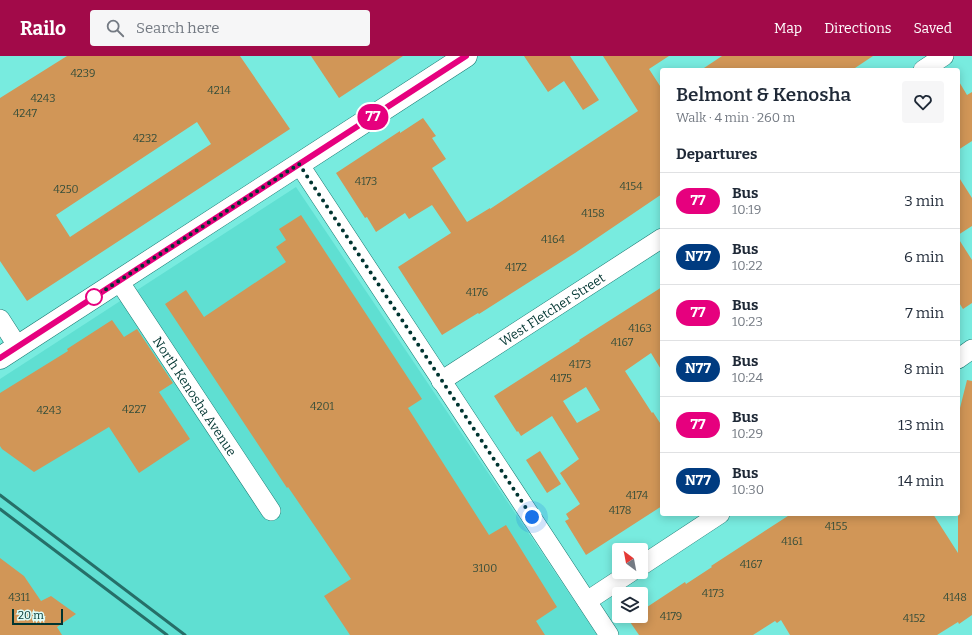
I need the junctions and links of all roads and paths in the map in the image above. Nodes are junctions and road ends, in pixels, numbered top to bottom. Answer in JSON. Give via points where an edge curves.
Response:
{"nodes":[{"id":1,"x":466,"y":56,"type":"edge"},
{"id":2,"x":944,"y":56,"type":"edge"},
{"id":3,"x":926,"y":68,"type":"edge"},
{"id":4,"x":299,"y":164,"type":"junction"},
{"id":5,"x":660,"y":239,"type":"edge"},
{"id":6,"x":119,"y":281,"type":"junction"},
{"id":7,"x":0,"y":319,"type":"edge"},
{"id":8,"x":972,"y":349,"type":"edge"},
{"id":9,"x":9,"y":352,"type":"edge"},
{"id":10,"x":960,"y":358,"type":"edge"},
{"id":11,"x":442,"y":381,"type":"junction"},
{"id":12,"x":271,"y":511,"type":"dead end"},
{"id":13,"x":717,"y":516,"type":"edge"},
{"id":14,"x":648,"y":561,"type":"edge"},
{"id":15,"x":620,"y":579,"type":"edge"},
{"id":16,"x":587,"y":601,"type":"junction"},
{"id":17,"x":609,"y":635,"type":"edge"}],
"edges":[{"from":1,"to":4,"type":"main road"},
{"from":2,"to":3,"type":"street"},
{"from":4,"to":6,"type":"main road"},
{"from":4,"to":11,"type":"street"},
{"from":5,"to":11,"type":"street","name":"West Fletcher Street"},
{"from":6,"to":9,"type":"main road"},
{"from":6,"to":12,"type":"street","name":"North Kenosha Avenue"},
{"from":7,"to":9,"type":"street"},
{"from":8,"to":10,"type":"street"},
{"from":11,"to":16,"type":"street"},
{"from":13,"to":14,"type":"street"},
{"from":15,"to":16,"type":"street"},
{"from":16,"to":17,"type":"street"}]}
